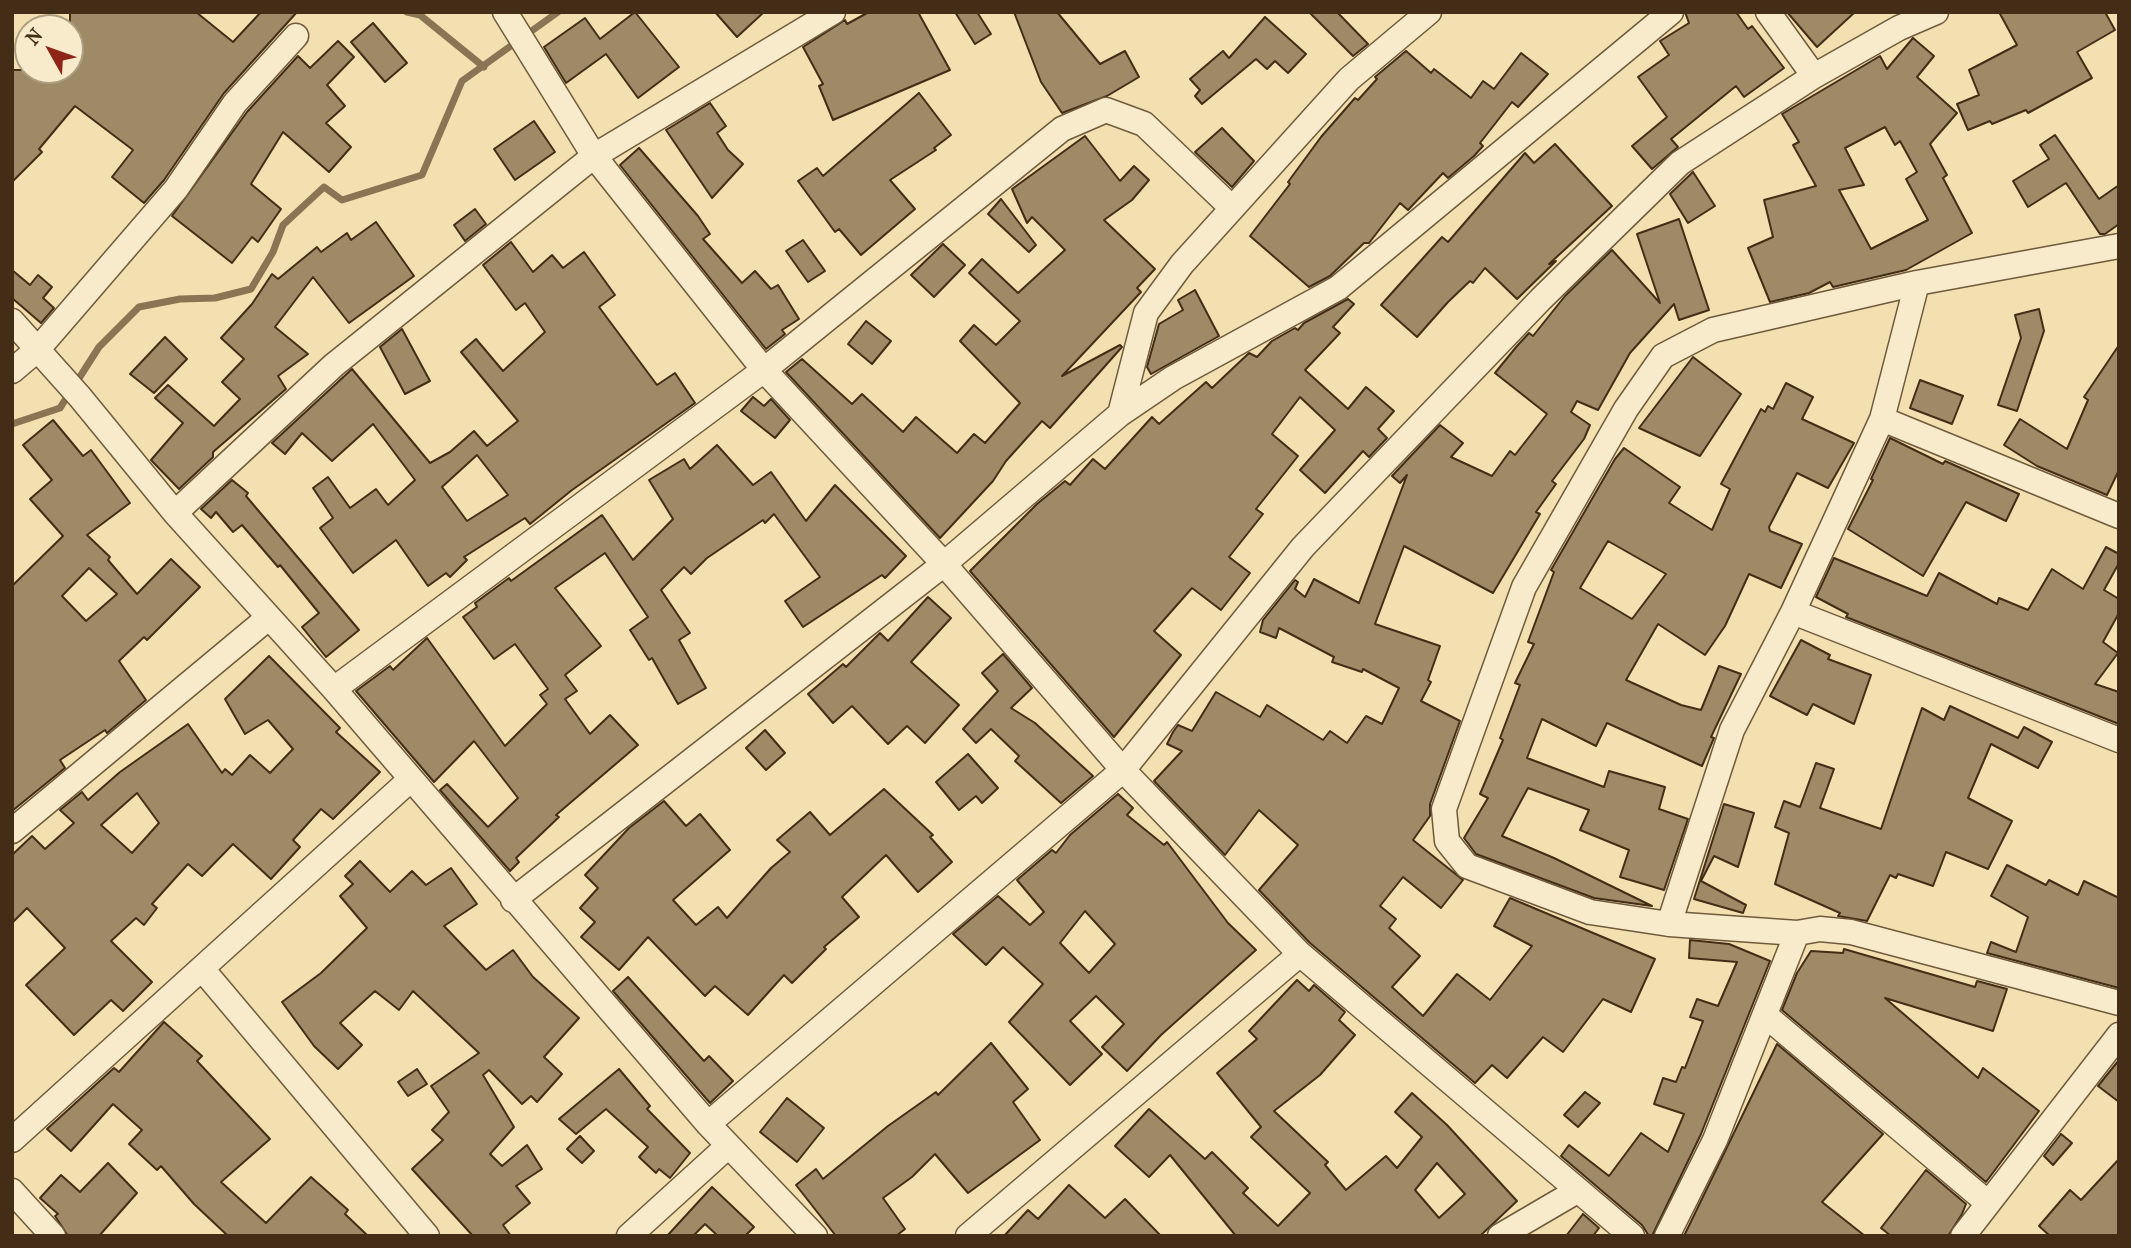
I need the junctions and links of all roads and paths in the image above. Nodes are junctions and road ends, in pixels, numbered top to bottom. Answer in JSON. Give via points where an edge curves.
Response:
{"nodes":[{"id":1,"x":833,"y":12,"type":"edge"},
{"id":2,"x":1429,"y":12,"type":"edge"},
{"id":3,"x":1671,"y":12,"type":"edge"},
{"id":4,"x":1768,"y":12,"type":"edge"},
{"id":5,"x":1937,"y":12,"type":"edge"},
{"id":6,"x":507,"y":16,"type":"edge"},
{"id":7,"x":296,"y":36,"type":"dead end"},
{"id":8,"x":1814,"y":76,"type":"junction"},
{"id":9,"x":594,"y":156,"type":"junction"},
{"id":10,"x":1232,"y":208,"type":"junction"},
{"id":11,"x":2119,"y":246,"type":"edge"},
{"id":12,"x":1917,"y":283,"type":"junction"},
{"id":13,"x":12,"y":321,"type":"edge"},
{"id":14,"x":38,"y":349,"type":"junction"},
{"id":15,"x":764,"y":370,"type":"junction"},
{"id":16,"x":12,"y":371,"type":"edge"},
{"id":17,"x":1119,"y":414,"type":"junction"},
{"id":18,"x":1882,"y":419,"type":"junction"},
{"id":19,"x":175,"y":513,"type":"junction"},
{"id":20,"x":2119,"y":516,"type":"edge"},
{"id":21,"x":944,"y":564,"type":"junction"},
{"id":22,"x":1793,"y":612,"type":"junction"},
{"id":23,"x":268,"y":618,"type":"junction"},
{"id":24,"x":334,"y":689,"type":"junction"},
{"id":25,"x":2119,"y":740,"type":"edge"},
{"id":26,"x":1123,"y":770,"type":"junction"},
{"id":27,"x":411,"y":779,"type":"junction"},
{"id":28,"x":12,"y":831,"type":"edge"},
{"id":29,"x":513,"y":900,"type":"junction"},
{"id":30,"x":1668,"y":924,"type":"junction"},
{"id":31,"x":1797,"y":933,"type":"junction"},
{"id":32,"x":1300,"y":954,"type":"junction"},
{"id":33,"x":203,"y":970,"type":"junction"},
{"id":34,"x":2119,"y":1003,"type":"edge"},
{"id":35,"x":1765,"y":1015,"type":"junction"},
{"id":36,"x":2119,"y":1035,"type":"edge"},
{"id":37,"x":708,"y":1124,"type":"junction"},
{"id":38,"x":12,"y":1140,"type":"edge"},
{"id":39,"x":728,"y":1146,"type":"junction"},
{"id":40,"x":12,"y":1191,"type":"edge"},
{"id":41,"x":1577,"y":1191,"type":"junction"},
{"id":42,"x":1988,"y":1203,"type":"junction"},
{"id":43,"x":53,"y":1236,"type":"edge"},
{"id":44,"x":428,"y":1236,"type":"edge"},
{"id":45,"x":629,"y":1236,"type":"edge"},
{"id":46,"x":815,"y":1236,"type":"edge"},
{"id":47,"x":968,"y":1236,"type":"edge"},
{"id":48,"x":1500,"y":1236,"type":"edge"},
{"id":49,"x":1632,"y":1236,"type":"edge"},
{"id":50,"x":1667,"y":1236,"type":"edge"},
{"id":51,"x":1963,"y":1236,"type":"edge"}],
"edges":[{"from":1,"to":9,"type":"street"},
{"from":2,"to":10,"type":"street","via":[[1349,79]]},
{"from":3,"to":17,"type":"street","via":[[1338,288],[1173,378]]},
{"from":4,"to":8,"type":"street"},
{"from":5,"to":8,"type":"street"},
{"from":6,"to":9,"type":"street"},
{"from":7,"to":14,"type":"street","via":[[235,103],[176,190]]},
{"from":8,"to":26,"type":"street","via":[[1680,163],[1541,299],[1303,547]]},
{"from":9,"to":15,"type":"street"},
{"from":9,"to":19,"type":"street","via":[[334,365]]},
{"from":10,"to":15,"type":"street","via":[[1144,124],[1105,110],[1062,129]]},
{"from":10,"to":17,"type":"street","via":[[1146,313]]},
{"from":11,"to":12,"type":"street"},
{"from":12,"to":18,"type":"street"},
{"from":12,"to":30,"type":"street","via":[[1713,330],[1664,356],[1626,409],[1524,587],[1444,809],[1447,841],[1467,866],[1578,908]]},
{"from":13,"to":14,"type":"street"},
{"from":14,"to":16,"type":"street"},
{"from":14,"to":19,"type":"street"},
{"from":15,"to":21,"type":"street"},
{"from":15,"to":24,"type":"street"},
{"from":17,"to":21,"type":"street"},
{"from":18,"to":20,"type":"street"},
{"from":18,"to":22,"type":"street"},
{"from":19,"to":23,"type":"street"},
{"from":21,"to":26,"type":"street"},
{"from":21,"to":29,"type":"street"},
{"from":22,"to":25,"type":"street"},
{"from":22,"to":30,"type":"street","via":[[1732,730]]},
{"from":23,"to":24,"type":"street"},
{"from":23,"to":28,"type":"street"},
{"from":24,"to":27,"type":"street"},
{"from":26,"to":32,"type":"street"},
{"from":26,"to":37,"type":"street"},
{"from":27,"to":29,"type":"street"},
{"from":27,"to":33,"type":"street"},
{"from":29,"to":37,"type":"street"},
{"from":30,"to":31,"type":"street"},
{"from":31,"to":34,"type":"street","via":[[1819,929],[1851,932]]},
{"from":31,"to":35,"type":"street"},
{"from":32,"to":41,"type":"street"},
{"from":32,"to":47,"type":"street"},
{"from":33,"to":38,"type":"street"},
{"from":33,"to":44,"type":"street"},
{"from":35,"to":42,"type":"street"},
{"from":35,"to":50,"type":"street","via":[[1716,1140]]},
{"from":36,"to":42,"type":"street"},
{"from":37,"to":39,"type":"street"},
{"from":39,"to":45,"type":"street"},
{"from":39,"to":46,"type":"street"},
{"from":40,"to":43,"type":"street"},
{"from":41,"to":48,"type":"street"},
{"from":41,"to":49,"type":"street"},
{"from":42,"to":51,"type":"street"}]}
